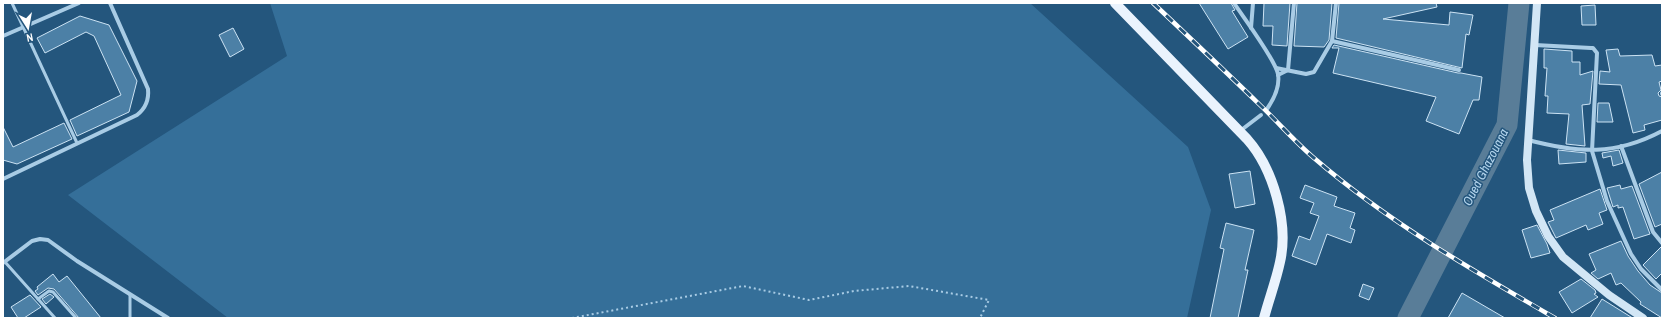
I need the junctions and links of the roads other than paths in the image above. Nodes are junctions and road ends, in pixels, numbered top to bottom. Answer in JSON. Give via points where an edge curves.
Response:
{"nodes":[{"id":1,"x":12,"y":3,"type":"edge"},
{"id":2,"x":79,"y":3,"type":"edge"},
{"id":3,"x":110,"y":3,"type":"edge"},
{"id":4,"x":1115,"y":3,"type":"edge"},
{"id":5,"x":1234,"y":3,"type":"edge"},
{"id":6,"x":1253,"y":3,"type":"edge"},
{"id":7,"x":1294,"y":3,"type":"edge"},
{"id":8,"x":1336,"y":3,"type":"edge"},
{"id":9,"x":1537,"y":3,"type":"edge"},
{"id":10,"x":23,"y":27,"type":"junction"},
{"id":11,"x":1251,"y":28,"type":"junction"},
{"id":12,"x":3,"y":36,"type":"edge"},
{"id":13,"x":1332,"y":41,"type":"junction"},
{"id":14,"x":1535,"y":45,"type":"junction"},
{"id":15,"x":1276,"y":68,"type":"junction"},
{"id":16,"x":1288,"y":70,"type":"junction"},
{"id":17,"x":1459,"y":70,"type":"dead end"},
{"id":18,"x":1278,"y":75,"type":"junction"},
{"id":19,"x":1267,"y":109,"type":"dead end"},
{"id":20,"x":1261,"y":115,"type":"dead end"},
{"id":21,"x":1240,"y":131,"type":"junction"},
{"id":22,"x":1662,"y":131,"type":"edge"},
{"id":23,"x":1528,"y":140,"type":"junction"},
{"id":24,"x":77,"y":143,"type":"junction"},
{"id":25,"x":1620,"y":146,"type":"junction"},
{"id":26,"x":1592,"y":151,"type":"junction"},
{"id":27,"x":3,"y":179,"type":"edge"},
{"id":28,"x":1662,"y":243,"type":"edge"},
{"id":29,"x":4,"y":263,"type":"edge"},
{"id":30,"x":1662,"y":290,"type":"edge"},
{"id":31,"x":130,"y":294,"type":"junction"},
{"id":32,"x":38,"y":299,"type":"junction"},
{"id":33,"x":55,"y":318,"type":"edge"},
{"id":34,"x":76,"y":318,"type":"edge"},
{"id":35,"x":130,"y":318,"type":"edge"},
{"id":36,"x":168,"y":318,"type":"edge"},
{"id":37,"x":1264,"y":318,"type":"edge"},
{"id":38,"x":1643,"y":318,"type":"edge"}],
"edges":[{"from":1,"to":10,"type":"lane"},
{"from":2,"to":10,"type":"street"},
{"from":3,"to":24,"type":"street","via":[[146,84],[148,98],[144,108],[137,115]]},
{"from":4,"to":21,"type":"main road"},
{"from":5,"to":11,"type":"street"},
{"from":6,"to":11,"type":"street"},
{"from":7,"to":16,"type":"street"},
{"from":8,"to":13,"type":"street"},
{"from":9,"to":14,"type":"main road"},
{"from":10,"to":12,"type":"street"},
{"from":10,"to":24,"type":"lane"},
{"from":11,"to":15,"type":"street"},
{"from":13,"to":16,"type":"street","via":[[1314,72],[1306,74]]},
{"from":13,"to":17,"type":"street"},
{"from":14,"to":23,"type":"main road"},
{"from":14,"to":26,"type":"street","via":[[1591,48],[1597,53]]},
{"from":15,"to":16,"type":"street"},
{"from":15,"to":18,"type":"street"},
{"from":16,"to":18,"type":"street"},
{"from":18,"to":19,"type":"street","via":[[1273,99]]},
{"from":20,"to":21,"type":"street"},
{"from":21,"to":37,"type":"main road","via":[[1255,147],[1268,173],[1282,231],[1280,261]]},
{"from":22,"to":25,"type":"street","via":[[1640,141]]},
{"from":23,"to":26,"type":"street","via":[[1559,148]]},
{"from":23,"to":38,"type":"main road","via":[[1529,188],[1548,236],[1563,257],[1609,295]]},
{"from":24,"to":27,"type":"street"},
{"from":25,"to":26,"type":"street"},
{"from":25,"to":28,"type":"street","via":[[1653,232]]},
{"from":26,"to":30,"type":"street","via":[[1607,201],[1630,254]]},
{"from":29,"to":31,"type":"street","via":[[32,241],[48,240]]},
{"from":29,"to":32,"type":"lane"},
{"from":31,"to":35,"type":"lane"},
{"from":31,"to":36,"type":"street"},
{"from":32,"to":33,"type":"lane"},
{"from":32,"to":34,"type":"lane","via":[[49,291],[53,292]]}]}
